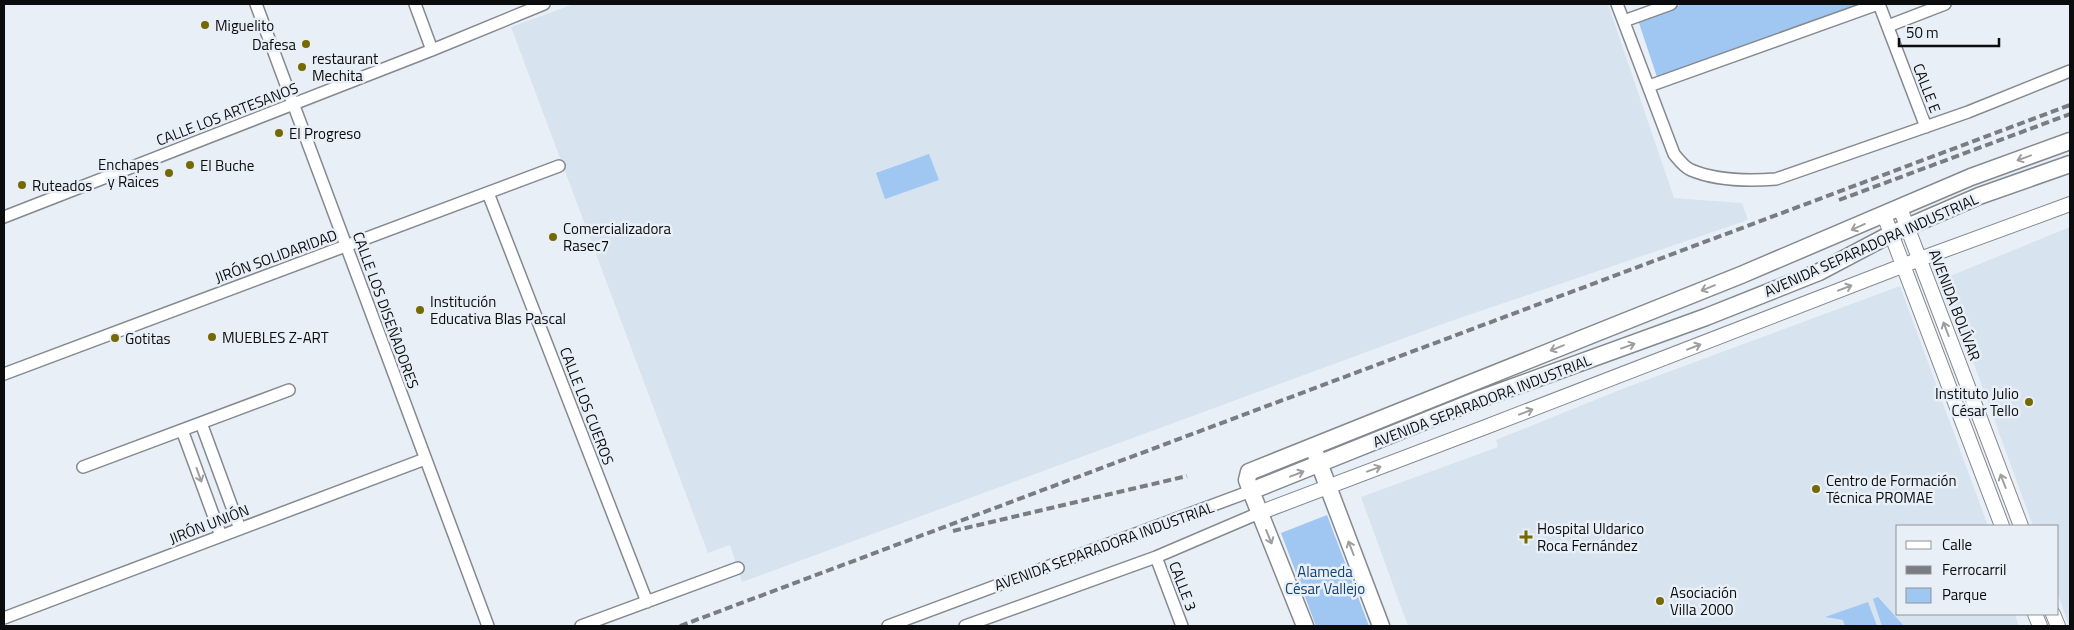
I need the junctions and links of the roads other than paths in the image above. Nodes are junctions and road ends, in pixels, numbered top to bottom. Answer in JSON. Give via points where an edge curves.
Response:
{"nodes":[{"id":1,"x":256,"y":4,"type":"edge"},
{"id":2,"x":415,"y":4,"type":"edge"},
{"id":3,"x":544,"y":4,"type":"edge"},
{"id":4,"x":1618,"y":4,"type":"edge"},
{"id":5,"x":1671,"y":4,"type":"edge"},
{"id":6,"x":1879,"y":4,"type":"edge"},
{"id":7,"x":1945,"y":4,"type":"edge"},
{"id":8,"x":1624,"y":21,"type":"junction"},
{"id":9,"x":1888,"y":26,"type":"junction"},
{"id":10,"x":432,"y":50,"type":"junction"},
{"id":11,"x":2070,"y":70,"type":"edge"},
{"id":12,"x":1649,"y":86,"type":"junction"},
{"id":13,"x":293,"y":104,"type":"junction"},
{"id":14,"x":1926,"y":127,"type":"junction"},
{"id":15,"x":2070,"y":141,"type":"edge"},
{"id":16,"x":2070,"y":164,"type":"edge"},
{"id":17,"x":559,"y":166,"type":"dead end"},
{"id":18,"x":488,"y":193,"type":"junction"},
{"id":19,"x":2070,"y":204,"type":"edge"},
{"id":20,"x":1900,"y":208,"type":"junction"},
{"id":21,"x":1884,"y":215,"type":"junction"},
{"id":22,"x":4,"y":216,"type":"edge"},
{"id":23,"x":1907,"y":227,"type":"junction"},
{"id":24,"x":1891,"y":234,"type":"junction"},
{"id":25,"x":346,"y":246,"type":"junction"},
{"id":26,"x":1920,"y":259,"type":"junction"},
{"id":27,"x":1904,"y":266,"type":"junction"},
{"id":28,"x":4,"y":374,"type":"edge"},
{"id":29,"x":289,"y":390,"type":"dead end"},
{"id":30,"x":1977,"y":409,"type":"junction"},
{"id":31,"x":1961,"y":416,"type":"junction"},
{"id":32,"x":201,"y":422,"type":"junction"},
{"id":33,"x":182,"y":430,"type":"junction"},
{"id":34,"x":1313,"y":445,"type":"junction"},
{"id":35,"x":1994,"y":455,"type":"junction"},
{"id":36,"x":425,"y":459,"type":"junction"},
{"id":37,"x":1978,"y":461,"type":"junction"},
{"id":38,"x":1319,"y":465,"type":"junction"},
{"id":39,"x":83,"y":467,"type":"dead end"},
{"id":40,"x":1328,"y":487,"type":"junction"},
{"id":41,"x":1251,"y":491,"type":"junction"},
{"id":42,"x":1259,"y":513,"type":"junction"},
{"id":43,"x":2002,"y":525,"type":"edge"},
{"id":44,"x":2020,"y":525,"type":"edge"},
{"id":45,"x":240,"y":529,"type":"junction"},
{"id":46,"x":221,"y":536,"type":"junction"},
{"id":47,"x":1156,"y":557,"type":"junction"},
{"id":48,"x":738,"y":568,"type":"dead end"},
{"id":49,"x":647,"y":602,"type":"junction"},
{"id":50,"x":4,"y":618,"type":"edge"},
{"id":51,"x":488,"y":626,"type":"edge"},
{"id":52,"x":581,"y":626,"type":"edge"},
{"id":53,"x":888,"y":626,"type":"edge"},
{"id":54,"x":967,"y":626,"type":"edge"},
{"id":55,"x":1182,"y":626,"type":"edge"},
{"id":56,"x":1305,"y":626,"type":"edge"},
{"id":57,"x":1381,"y":626,"type":"edge"}],
"edges":[{"from":1,"to":13,"type":"street","name":"CALLE LOS DISEÑADORES"},
{"from":2,"to":10,"type":"street"},
{"from":3,"to":10,"type":"street","name":"CALLE LOS ARTESANOS"},
{"from":4,"to":8,"type":"street"},
{"from":5,"to":8,"type":"street"},
{"from":6,"to":9,"type":"street","name":"CALLE E"},
{"from":6,"to":12,"type":"street"},
{"from":7,"to":9,"type":"street"},
{"from":8,"to":12,"type":"street"},
{"from":9,"to":14,"type":"street","name":"CALLE E"},
{"from":10,"to":13,"type":"street","name":"CALLE LOS ARTESANOS"},
{"from":11,"to":14,"type":"street"},
{"from":12,"to":14,"type":"street","via":[[1674,154],[1681,163],[1690,170],[1753,181],[1776,179]]},
{"from":13,"to":22,"type":"street","name":"CALLE LOS ARTESANOS"},
{"from":13,"to":25,"type":"street","name":"CALLE LOS DISEÑADORES"},
{"from":15,"to":20,"type":"main road","name":"AVENIDA SEPARADORA INDUSTRIAL","one_way":true,"via":[[1971,177]]},
{"from":16,"to":23,"type":"main road","name":"AVENIDA SEPARADORA INDUSTRIAL","via":[[1979,196]]},
{"from":17,"to":18,"type":"street","name":"JIRÓN SOLIDARIDAD"},
{"from":18,"to":25,"type":"street","name":"JIRÓN SOLIDARIDAD"},
{"from":18,"to":49,"type":"street","name":"CALLE LOS CUEROS"},
{"from":19,"to":26,"type":"street","name":"AVENIDA SEPARADORA INDUSTRIAL"},
{"from":20,"to":21,"type":"main road","name":"AVENIDA SEPARADORA INDUSTRIAL"},
{"from":20,"to":23,"type":"street","name":"AVENIDA BOLÍVAR"},
{"from":21,"to":24,"type":"street"},
{"from":21,"to":34,"type":"main road","name":"AVENIDA SEPARADORA INDUSTRIAL","one_way":true},
{"from":23,"to":24,"type":"main road","name":"AVENIDA SEPARADORA INDUSTRIAL"},
{"from":23,"to":26,"type":"street","name":"AVENIDA BOLÍVAR"},
{"from":24,"to":27,"type":"street"},
{"from":38,"to":24,"type":"main road","name":"AVENIDA SEPARADORA INDUSTRIAL","one_way":true,"via":[[1480,400],[1819,272]]},
{"from":25,"to":28,"type":"street","name":"JIRÓN SOLIDARIDAD"},
{"from":25,"to":36,"type":"street","name":"CALLE LOS DISEÑADORES"},
{"from":26,"to":27,"type":"street","name":"AVENIDA SEPARADORA INDUSTRIAL"},
{"from":30,"to":26,"type":"street","name":"AVENIDA BOLÍVAR","one_way":true},
{"from":27,"to":31,"type":"street"},
{"from":40,"to":27,"type":"street","name":"AVENIDA SEPARADORA INDUSTRIAL","one_way":true},
{"from":29,"to":32,"type":"street"},
{"from":30,"to":31,"type":"street"},
{"from":30,"to":35,"type":"street","name":"AVENIDA BOLÍVAR"},
{"from":31,"to":37,"type":"street"},
{"from":32,"to":33,"type":"street"},
{"from":32,"to":45,"type":"street"},
{"from":33,"to":39,"type":"street"},
{"from":33,"to":46,"type":"street","one_way":true},
{"from":34,"to":38,"type":"main road"},
{"from":34,"to":41,"type":"main road","name":"AVENIDA SEPARADORA INDUSTRIAL","via":[[1249,472],[1247,480]]},
{"from":35,"to":37,"type":"street"},
{"from":44,"to":35,"type":"street","name":"AVENIDA BOLÍVAR","one_way":true},
{"from":36,"to":45,"type":"street","name":"JIRÓN UNIÓN"},
{"from":36,"to":51,"type":"street","name":"CALLE LOS DISEÑADORES"},
{"from":37,"to":43,"type":"street"},
{"from":38,"to":40,"type":"main road"},
{"from":41,"to":38,"type":"main road","name":"AVENIDA SEPARADORA INDUSTRIAL","one_way":true},
{"from":40,"to":42,"type":"street","name":"AVENIDA SEPARADORA INDUSTRIAL"},
{"from":57,"to":40,"type":"main road","one_way":true},
{"from":41,"to":42,"type":"main road"},
{"from":41,"to":53,"type":"street","name":"AVENIDA SEPARADORA INDUSTRIAL"},
{"from":42,"to":47,"type":"street","name":"AVENIDA SEPARADORA INDUSTRIAL"},
{"from":42,"to":56,"type":"main road","one_way":true},
{"from":45,"to":46,"type":"street","name":"JIRÓN UNIÓN"},
{"from":46,"to":50,"type":"street","name":"JIRÓN UNIÓN"},
{"from":47,"to":54,"type":"street","name":"AVENIDA SEPARADORA INDUSTRIAL"},
{"from":47,"to":55,"type":"street","name":"CALLE 3"},
{"from":48,"to":49,"type":"street"},
{"from":49,"to":52,"type":"street"}]}
